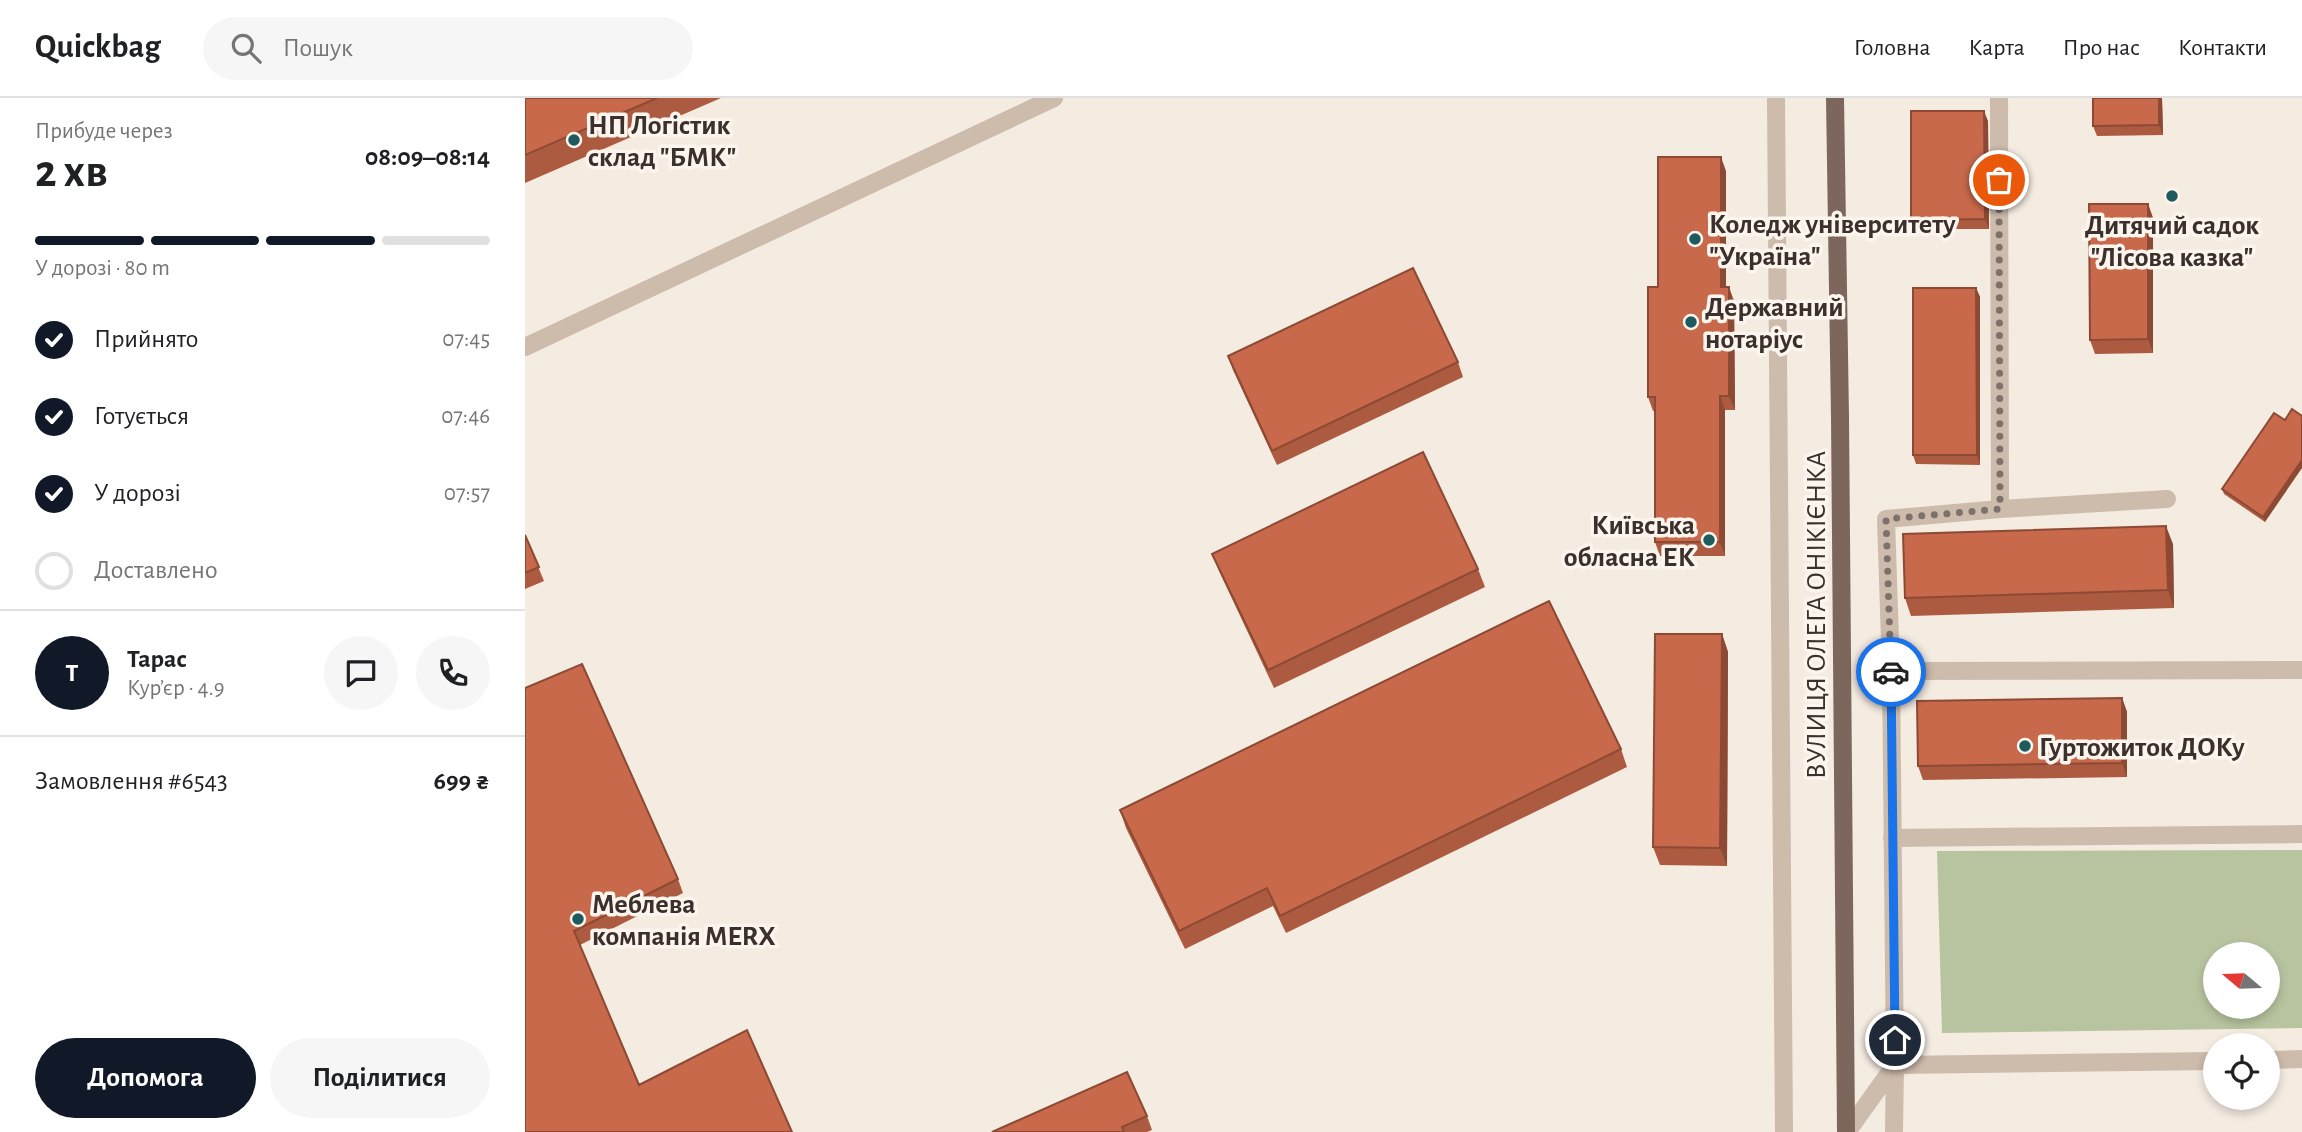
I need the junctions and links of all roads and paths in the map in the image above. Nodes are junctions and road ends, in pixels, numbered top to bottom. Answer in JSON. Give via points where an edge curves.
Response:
{"nodes":[{"id":1,"x":1054,"y":98,"type":"edge"},
{"id":2,"x":1776,"y":98,"type":"edge"},
{"id":3,"x":1835,"y":98,"type":"edge"},
{"id":4,"x":1999,"y":98,"type":"edge"},
{"id":5,"x":525,"y":347,"type":"edge"},
{"id":6,"x":2167,"y":499,"type":"dead end"},
{"id":7,"x":2000,"y":509,"type":"junction"},
{"id":8,"x":2302,"y":670,"type":"edge"},
{"id":9,"x":1891,"y":671,"type":"junction"},
{"id":10,"x":2302,"y":834,"type":"edge"},
{"id":11,"x":1892,"y":838,"type":"junction"},
{"id":12,"x":2302,"y":1059,"type":"edge"},
{"id":13,"x":2280,"y":1060,"type":"edge"},
{"id":14,"x":2203,"y":1061,"type":"edge"},
{"id":15,"x":1895,"y":1065,"type":"junction"},
{"id":16,"x":1784,"y":1132,"type":"edge"},
{"id":17,"x":1846,"y":1132,"type":"edge"},
{"id":18,"x":1894,"y":1132,"type":"edge"}],
"edges":[{"from":1,"to":5,"type":"street"},
{"from":2,"to":16,"type":"street"},
{"from":3,"to":17,"type":"main road","name":"ВУЛИЦЯ ОЛЕГА ОНІКІЄНКА"},
{"from":4,"to":7,"type":"street"},
{"from":6,"to":7,"type":"street"},
{"from":7,"to":9,"type":"street","via":[[1886,519]]},
{"from":8,"to":9,"type":"street"},
{"from":9,"to":11,"type":"street"},
{"from":10,"to":11,"type":"street"},
{"from":11,"to":15,"type":"street"},
{"from":12,"to":13,"type":"street"},
{"from":14,"to":15,"type":"street"},
{"from":15,"to":17,"type":"street"},
{"from":15,"to":18,"type":"street"}]}
